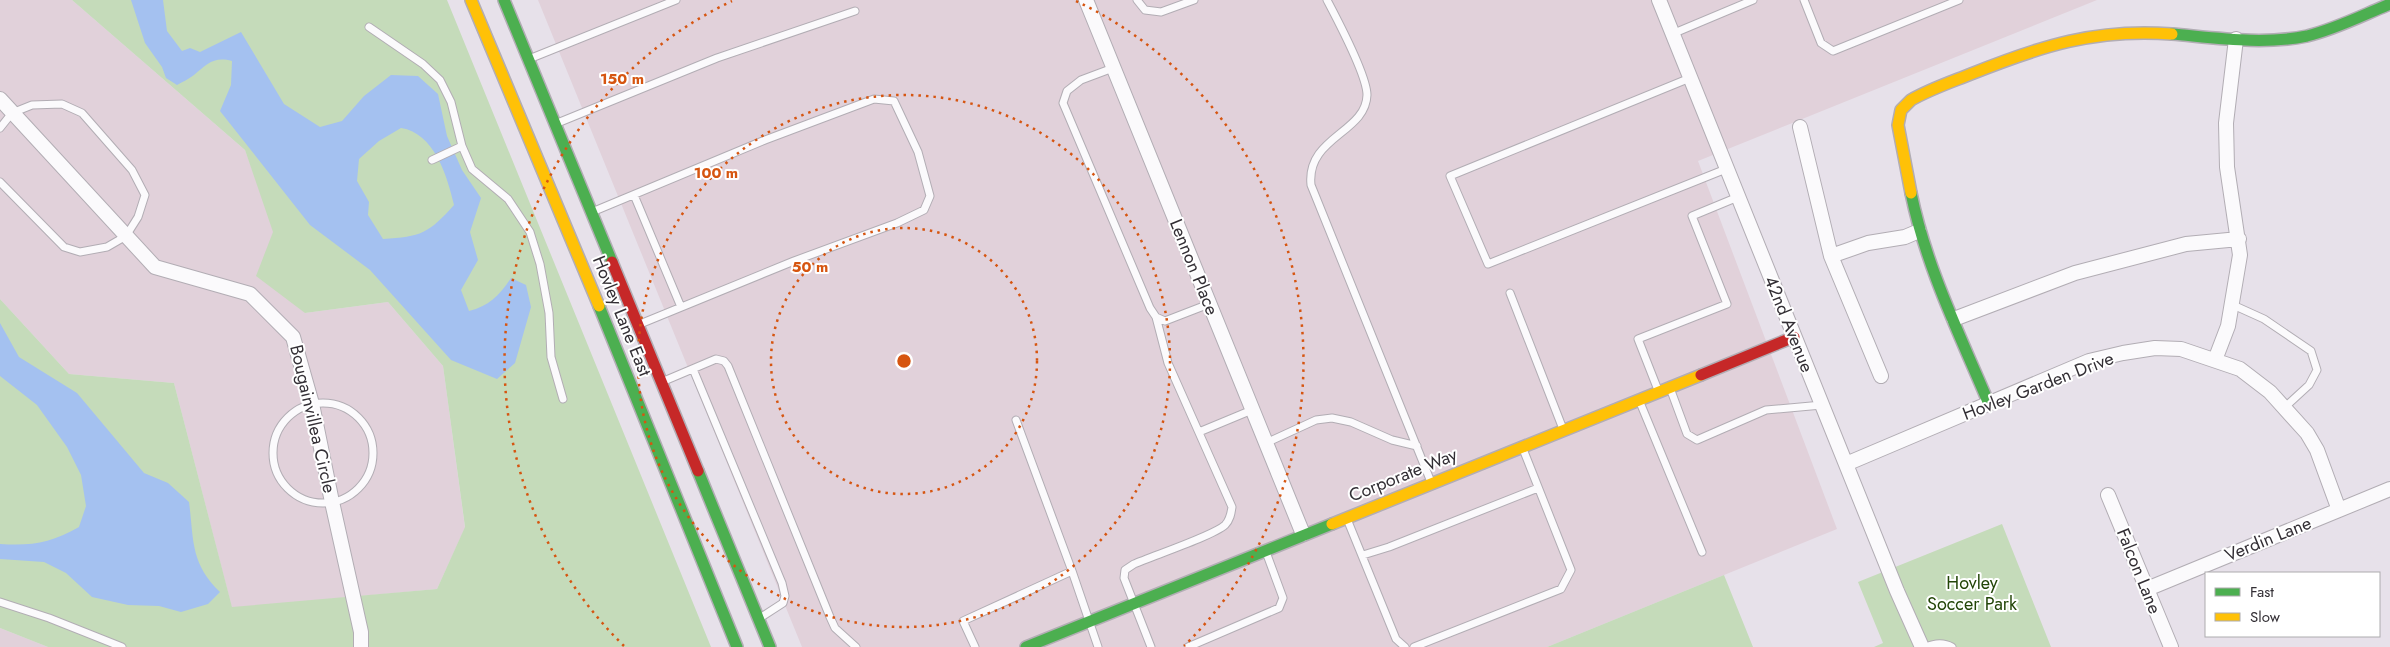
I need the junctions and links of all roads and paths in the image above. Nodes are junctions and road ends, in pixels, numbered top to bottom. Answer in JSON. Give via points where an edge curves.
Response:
{"nodes":[{"id":1,"x":471,"y":0,"type":"edge"},
{"id":2,"x":504,"y":0,"type":"edge"},
{"id":3,"x":676,"y":0,"type":"edge"},
{"id":4,"x":1086,"y":0,"type":"edge"},
{"id":5,"x":1137,"y":0,"type":"edge"},
{"id":6,"x":1194,"y":0,"type":"edge"},
{"id":7,"x":1327,"y":0,"type":"edge"},
{"id":8,"x":1658,"y":0,"type":"edge"},
{"id":9,"x":1753,"y":0,"type":"edge"},
{"id":10,"x":1804,"y":0,"type":"edge"},
{"id":11,"x":1959,"y":0,"type":"edge"},
{"id":12,"x":2390,"y":4,"type":"edge"},
{"id":13,"x":855,"y":11,"type":"dead end"},
{"id":14,"x":369,"y":27,"type":"dead end"},
{"id":15,"x":1672,"y":34,"type":"junction"},
{"id":16,"x":2236,"y":39,"type":"junction"},
{"id":17,"x":529,"y":60,"type":"junction"},
{"id":18,"x":1114,"y":68,"type":"junction"},
{"id":19,"x":1690,"y":78,"type":"junction"},
{"id":20,"x":0,"y":99,"type":"edge"},
{"id":21,"x":12,"y":113,"type":"junction"},
{"id":22,"x":555,"y":124,"type":"junction"},
{"id":23,"x":1800,"y":127,"type":"dead end"},
{"id":24,"x":0,"y":128,"type":"edge"},
{"id":25,"x":462,"y":146,"type":"junction"},
{"id":26,"x":432,"y":160,"type":"dead end"},
{"id":27,"x":1726,"y":169,"type":"junction"},
{"id":28,"x":0,"y":182,"type":"edge"},
{"id":29,"x":634,"y":195,"type":"junction"},
{"id":30,"x":1738,"y":197,"type":"junction"},
{"id":31,"x":591,"y":212,"type":"junction"},
{"id":32,"x":1919,"y":231,"type":"junction"},
{"id":33,"x":126,"y":236,"type":"junction"},
{"id":34,"x":2239,"y":239,"type":"junction"},
{"id":35,"x":1831,"y":256,"type":"junction"},
{"id":36,"x":587,"y":276,"type":"junction"},
{"id":37,"x":1510,"y":293,"type":"dead end"},
{"id":38,"x":1209,"y":304,"type":"junction"},
{"id":39,"x":2233,"y":305,"type":"junction"},
{"id":40,"x":681,"y":307,"type":"junction"},
{"id":41,"x":1156,"y":317,"type":"junction"},
{"id":42,"x":1954,"y":319,"type":"junction"},
{"id":43,"x":638,"y":325,"type":"junction"},
{"id":44,"x":1794,"y":337,"type":"junction"},
{"id":45,"x":2215,"y":360,"type":"junction"},
{"id":46,"x":634,"y":361,"type":"dead end"},
{"id":47,"x":693,"y":369,"type":"junction"},
{"id":48,"x":1881,"y":376,"type":"dead end"},
{"id":49,"x":646,"y":377,"type":"dead end"},
{"id":50,"x":661,"y":382,"type":"junction"},
{"id":51,"x":1670,"y":387,"type":"junction"},
{"id":52,"x":1658,"y":391,"type":"junction"},
{"id":53,"x":563,"y":399,"type":"dead end"},
{"id":54,"x":1638,"y":399,"type":"junction"},
{"id":55,"x":312,"y":404,"type":"junction"},
{"id":56,"x":1990,"y":404,"type":"junction"},
{"id":57,"x":1822,"y":405,"type":"junction"},
{"id":58,"x":2284,"y":408,"type":"junction"},
{"id":59,"x":1252,"y":410,"type":"junction"},
{"id":60,"x":1016,"y":420,"type":"dead end"},
{"id":61,"x":1564,"y":429,"type":"junction"},
{"id":62,"x":1199,"y":432,"type":"junction"},
{"id":63,"x":1266,"y":443,"type":"junction"},
{"id":64,"x":1417,"y":446,"type":"junction"},
{"id":65,"x":1522,"y":446,"type":"junction"},
{"id":66,"x":1846,"y":464,"type":"junction"},
{"id":67,"x":1432,"y":482,"type":"junction"},
{"id":68,"x":1538,"y":488,"type":"junction"},
{"id":69,"x":2390,"y":489,"type":"edge"},
{"id":70,"x":2108,"y":495,"type":"dead end"},
{"id":71,"x":332,"y":502,"type":"junction"},
{"id":72,"x":2339,"y":510,"type":"junction"},
{"id":73,"x":1346,"y":516,"type":"junction"},
{"id":74,"x":1303,"y":534,"type":"junction"},
{"id":75,"x":1264,"y":549,"type":"junction"},
{"id":76,"x":1702,"y":552,"type":"dead end"},
{"id":77,"x":1363,"y":555,"type":"junction"},
{"id":78,"x":1072,"y":572,"type":"junction"},
{"id":79,"x":2147,"y":589,"type":"junction"},
{"id":80,"x":0,"y":602,"type":"edge"},
{"id":81,"x":1132,"y":603,"type":"junction"},
{"id":82,"x":758,"y":619,"type":"junction"},
{"id":83,"x":1088,"y":621,"type":"junction"},
{"id":84,"x":122,"y":647,"type":"edge"},
{"id":85,"x":361,"y":647,"type":"edge"},
{"id":86,"x":738,"y":647,"type":"edge"},
{"id":87,"x":770,"y":647,"type":"edge"},
{"id":88,"x":856,"y":647,"type":"edge"},
{"id":89,"x":975,"y":647,"type":"edge"},
{"id":90,"x":1026,"y":647,"type":"edge"},
{"id":91,"x":1098,"y":647,"type":"edge"},
{"id":92,"x":1151,"y":647,"type":"edge"},
{"id":93,"x":1188,"y":647,"type":"edge"},
{"id":94,"x":1405,"y":647,"type":"edge"},
{"id":95,"x":1414,"y":647,"type":"edge"},
{"id":96,"x":1924,"y":647,"type":"edge"},
{"id":97,"x":1952,"y":647,"type":"edge"},
{"id":98,"x":2171,"y":647,"type":"edge"}],
"edges":[{"from":1,"to":36,"type":"street","name":"Hovley Lane East"},
{"from":2,"to":17,"type":"street","name":"Hovley Lane East"},
{"from":3,"to":17,"type":"lane"},
{"from":4,"to":18,"type":"street","name":"Lennon Place"},
{"from":5,"to":6,"type":"lane","via":[[1145,10],[1161,12]]},
{"from":7,"to":64,"type":"lane","via":[[1360,71],[1367,95],[1354,121],[1316,156],[1310,173],[1311,184]]},
{"from":8,"to":15,"type":"street","name":"42nd Avenue"},
{"from":9,"to":15,"type":"lane"},
{"from":10,"to":11,"type":"lane","via":[[1821,43],[1833,51]]},
{"from":12,"to":16,"type":"street","via":[[2306,35]]},
{"from":13,"to":22,"type":"lane","via":[[718,58]]},
{"from":14,"to":25,"type":"lane","via":[[423,64],[440,80],[451,102]]},
{"from":15,"to":19,"type":"street","name":"42nd Avenue"},
{"from":16,"to":32,"type":"street","via":[[2134,32],[2095,35],[2026,52],[1912,100],[1901,110],[1898,125]]},
{"from":16,"to":34,"type":"street","via":[[2226,123],[2227,167]]},
{"from":17,"to":22,"type":"street","name":"Hovley Lane East"},
{"from":18,"to":38,"type":"street","name":"Lennon Place"},
{"from":18,"to":41,"type":"lane","via":[[1081,80],[1066,91],[1063,103]]},
{"from":19,"to":27,"type":"street","name":"42nd Avenue"},
{"from":19,"to":27,"type":"lane","via":[[1450,176],[1488,264]]},
{"from":20,"to":21,"type":"street","name":"Bougainvillea Circle"},
{"from":21,"to":24,"type":"lane"},
{"from":21,"to":33,"type":"street","name":"Bougainvillea Circle"},
{"from":21,"to":33,"type":"lane","via":[[32,105],[62,104],[82,113],[132,170],[145,194],[138,217]]},
{"from":22,"to":31,"type":"street","name":"Hovley Lane East"},
{"from":23,"to":35,"type":"street"},
{"from":25,"to":26,"type":"lane"},
{"from":25,"to":53,"type":"lane","via":[[472,169],[508,199],[530,232],[540,264],[551,357]]},
{"from":27,"to":30,"type":"street","name":"42nd Avenue"},
{"from":28,"to":33,"type":"lane","via":[[64,247],[80,252],[107,247]]},
{"from":29,"to":31,"type":"lane"},
{"from":29,"to":40,"type":"lane"},
{"from":29,"to":40,"type":"lane","via":[[765,140],[874,100],[894,101],[918,152],[930,196],[924,210]]},
{"from":30,"to":44,"type":"street","name":"42nd Avenue"},
{"from":30,"to":52,"type":"lane","via":[[1692,216],[1727,304],[1638,339]]},
{"from":31,"to":43,"type":"street","name":"Hovley Lane East"},
{"from":32,"to":35,"type":"street"},
{"from":32,"to":42,"type":"street"},
{"from":33,"to":55,"type":"street","name":"Bougainvillea Circle","via":[[155,267],[250,294],[293,337]]},
{"from":34,"to":39,"type":"street"},
{"from":34,"to":42,"type":"street","via":[[2186,244],[2075,273]]},
{"from":35,"to":48,"type":"street"},
{"from":36,"to":46,"type":"street"},
{"from":36,"to":86,"type":"street","name":"Hovley Lane East"},
{"from":37,"to":61,"type":"lane"},
{"from":38,"to":41,"type":"lane","via":[[1165,321]]},
{"from":38,"to":59,"type":"street","name":"Lennon Place"},
{"from":39,"to":45,"type":"street"},
{"from":39,"to":58,"type":"lane","via":[[2264,319],[2311,351],[2318,370],[2309,385]]},
{"from":40,"to":43,"type":"lane"},
{"from":41,"to":62,"type":"lane","via":[[1168,363]]},
{"from":42,"to":56,"type":"street"},
{"from":43,"to":50,"type":"street","name":"Hovley Lane East"},
{"from":44,"to":51,"type":"street","name":"Corporate Way"},
{"from":44,"to":57,"type":"street","name":"42nd Avenue"},
{"from":45,"to":56,"type":"street","name":"Hovley Garden Drive","via":[[2181,349],[2155,348],[2123,353],[2089,361]]},
{"from":45,"to":58,"type":"street","name":"Hovley Garden Drive","via":[[2240,370],[2270,392]]},
{"from":47,"to":50,"type":"lane"},
{"from":47,"to":82,"type":"lane","via":[[782,582],[783,603]]},
{"from":47,"to":88,"type":"lane","via":[[716,359],[728,366],[835,628]]},
{"from":49,"to":50,"type":"street","via":[[654,383]]},
{"from":50,"to":82,"type":"street","name":"Hovley Lane East"},
{"from":51,"to":52,"type":"street","name":"Corporate Way"},
{"from":51,"to":57,"type":"lane","via":[[1687,434],[1697,440],[1766,410]]},
{"from":52,"to":54,"type":"street","name":"Corporate Way"},
{"from":54,"to":61,"type":"street","name":"Corporate Way"},
{"from":54,"to":76,"type":"lane"},
{"from":55,"to":71,"type":"street","name":"Bougainvillea Circle"},
{"from":55,"to":71,"type":"lane","via":[[298,409],[286,419],[276,439],[274,462],[279,477],[289,489],[309,500]]},
{"from":55,"to":71,"type":"lane","via":[[338,405],[350,411],[368,431],[372,443],[370,469],[364,481],[355,491]]},
{"from":56,"to":66,"type":"street","name":"Hovley Garden Drive"},
{"from":57,"to":66,"type":"street","name":"42nd Avenue"},
{"from":58,"to":72,"type":"street","name":"Hovley Garden Drive","via":[[2307,433],[2317,450]]},
{"from":59,"to":62,"type":"lane"},
{"from":59,"to":63,"type":"street","name":"Lennon Place"},
{"from":60,"to":78,"type":"lane"},
{"from":61,"to":65,"type":"street","name":"Corporate Way"},
{"from":62,"to":81,"type":"lane","via":[[1232,507],[1231,516],[1212,533],[1125,570],[1124,578]]},
{"from":63,"to":64,"type":"lane","via":[[1316,420],[1332,418]]},
{"from":63,"to":74,"type":"street","name":"Lennon Place"},
{"from":64,"to":67,"type":"lane"},
{"from":65,"to":67,"type":"street","name":"Corporate Way"},
{"from":65,"to":68,"type":"lane"},
{"from":66,"to":96,"type":"street","name":"42nd Avenue","via":[[1896,590]]},
{"from":67,"to":73,"type":"street","name":"Corporate Way"},
{"from":68,"to":77,"type":"lane"},
{"from":68,"to":95,"type":"lane","via":[[1571,570],[1561,590]]},
{"from":69,"to":72,"type":"street","name":"Verdin Lane"},
{"from":70,"to":79,"type":"street","name":"Falcon Lane"},
{"from":71,"to":85,"type":"street","name":"Bougainvillea Circle","via":[[361,632]]},
{"from":72,"to":79,"type":"street","name":"Verdin Lane"},
{"from":73,"to":74,"type":"street","name":"Corporate Way"},
{"from":73,"to":77,"type":"lane"},
{"from":74,"to":75,"type":"street","name":"Corporate Way"},
{"from":75,"to":81,"type":"street","name":"Corporate Way"},
{"from":75,"to":93,"type":"lane","via":[[1283,598],[1280,608]]},
{"from":77,"to":94,"type":"lane","via":[[1396,639]]},
{"from":78,"to":83,"type":"lane"},
{"from":78,"to":89,"type":"lane","via":[[963,621]]},
{"from":79,"to":98,"type":"street","name":"Falcon Lane"},
{"from":80,"to":84,"type":"lane"},
{"from":81,"to":83,"type":"street","name":"Corporate Way"},
{"from":81,"to":92,"type":"lane"},
{"from":82,"to":87,"type":"street","name":"Hovley Lane East"},
{"from":83,"to":90,"type":"street","name":"Corporate Way"},
{"from":83,"to":91,"type":"lane"},
{"from":96,"to":97,"type":"lane","via":[[1946,644]]}]}
